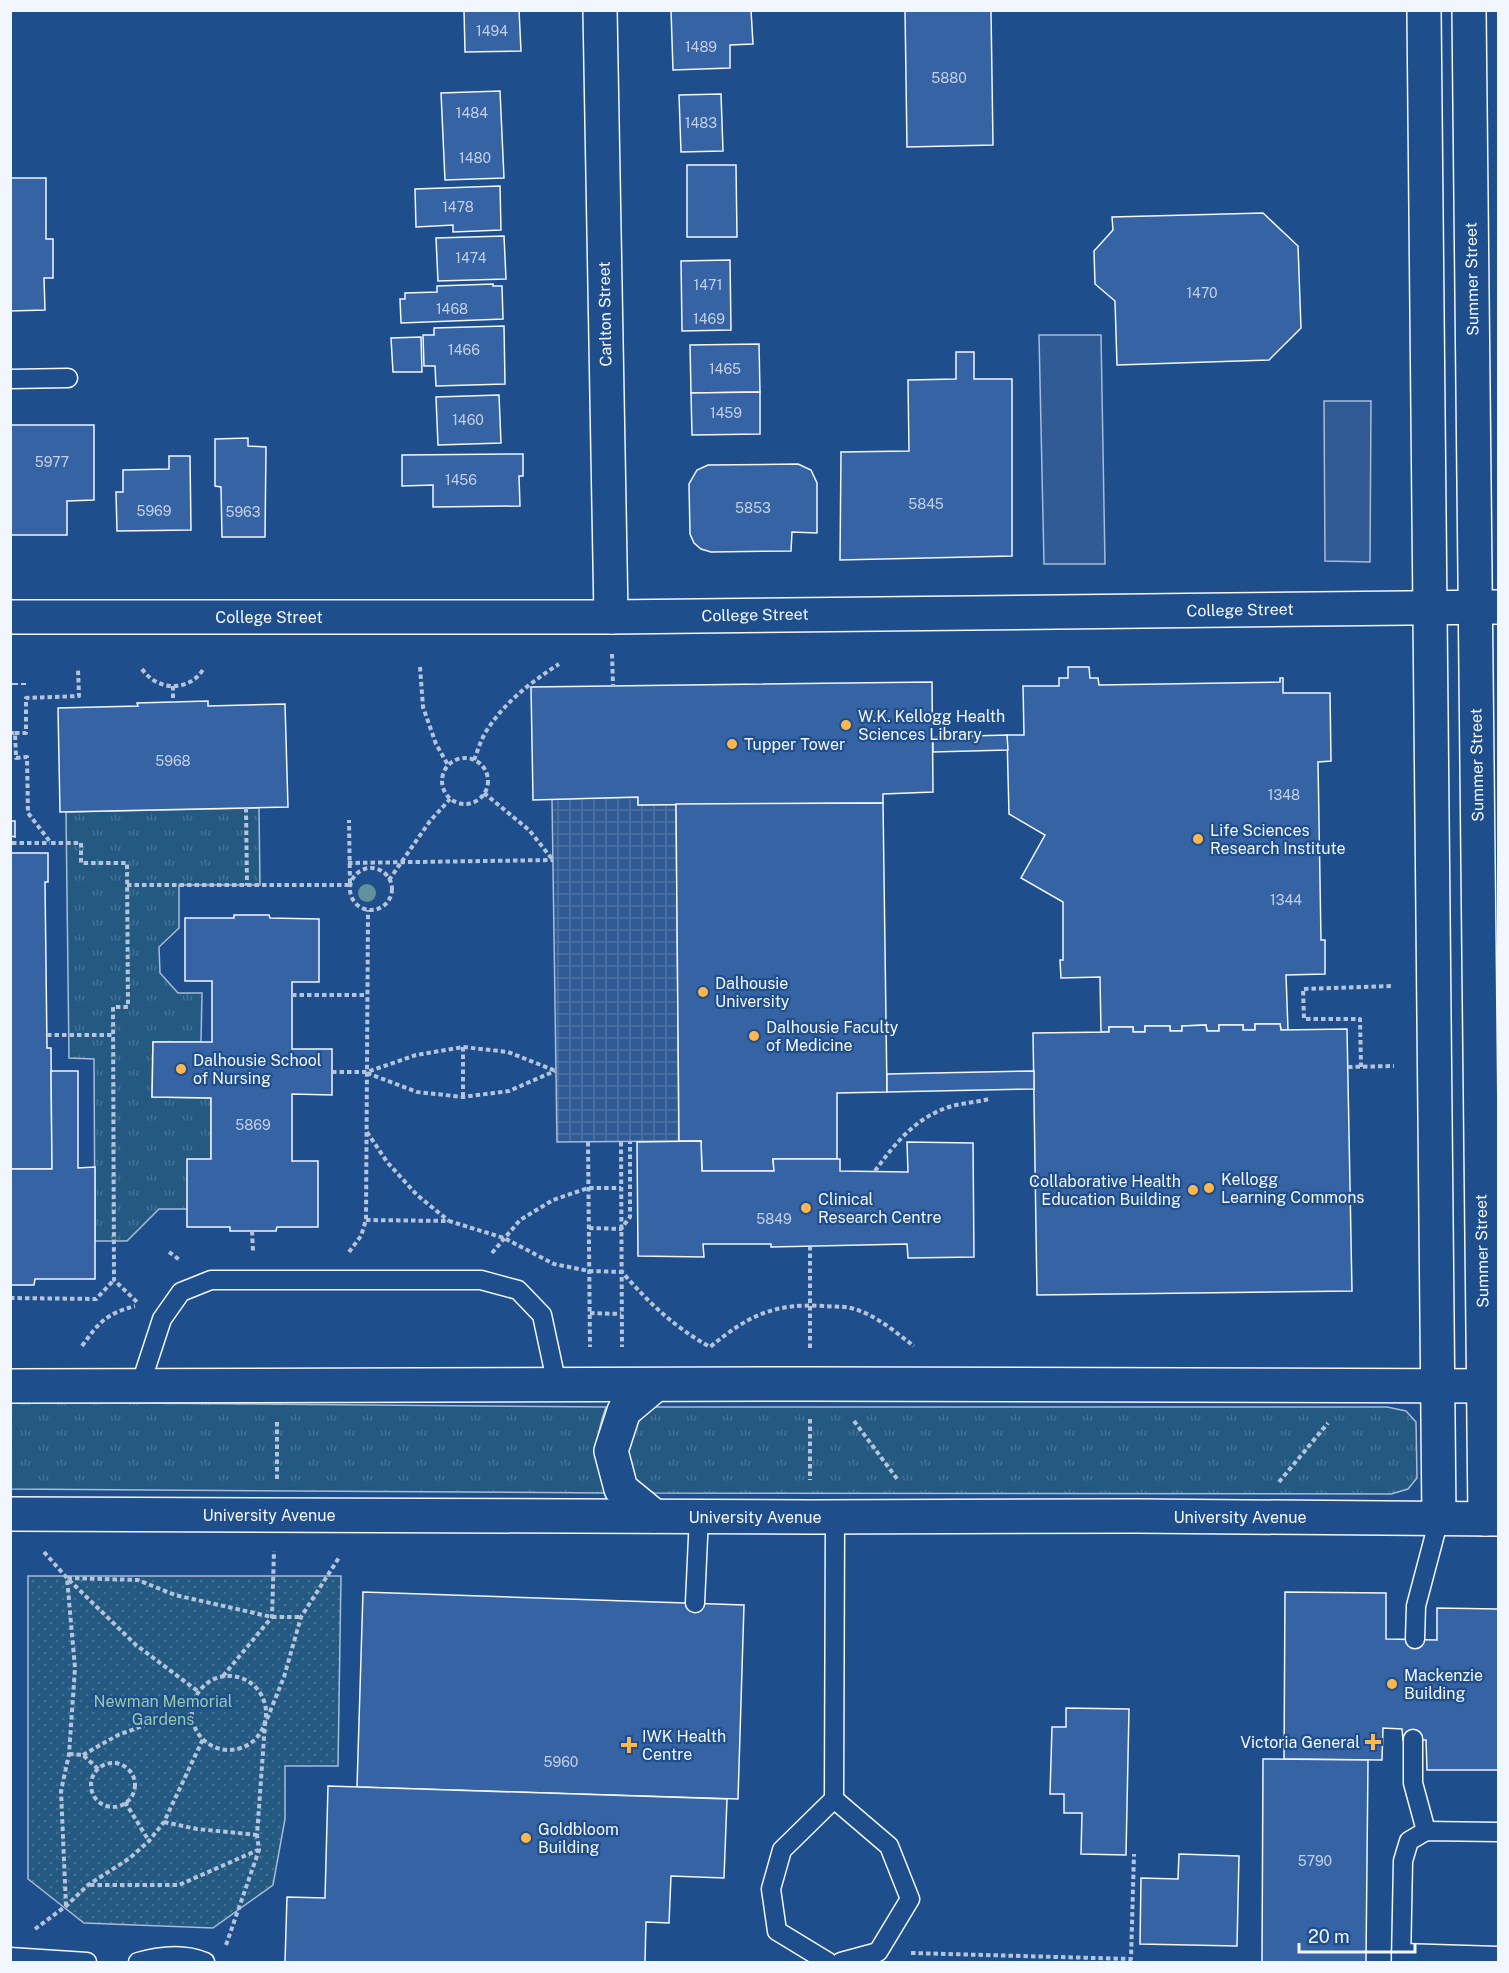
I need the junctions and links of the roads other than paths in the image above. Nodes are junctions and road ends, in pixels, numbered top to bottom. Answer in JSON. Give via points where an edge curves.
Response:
{"nodes":[{"id":1,"x":600,"y":10,"type":"edge"},
{"id":2,"x":1424,"y":10,"type":"edge"},
{"id":3,"x":1469,"y":10,"type":"edge"},
{"id":4,"x":68,"y":378,"type":"dead end"},
{"id":5,"x":10,"y":379,"type":"edge"},
{"id":6,"x":1487,"y":607,"type":"edge"},
{"id":7,"x":1430,"y":608,"type":"junction"},
{"id":8,"x":10,"y":617,"type":"edge"},
{"id":9,"x":611,"y":617,"type":"junction"},
{"id":10,"x":557,"y":1385,"type":"junction"},
{"id":11,"x":655,"y":1385,"type":"junction"},
{"id":12,"x":10,"y":1386,"type":"edge"},
{"id":13,"x":140,"y":1386,"type":"junction"},
{"id":14,"x":1438,"y":1386,"type":"junction"},
{"id":15,"x":1491,"y":1386,"type":"edge"},
{"id":16,"x":10,"y":1514,"type":"edge"},
{"id":17,"x":654,"y":1516,"type":"junction"},
{"id":18,"x":699,"y":1516,"type":"junction"},
{"id":19,"x":835,"y":1517,"type":"junction"},
{"id":20,"x":1439,"y":1519,"type":"junction"},
{"id":21,"x":1492,"y":1519,"type":"edge"},
{"id":22,"x":695,"y":1603,"type":"dead end"},
{"id":23,"x":1415,"y":1639,"type":"dead end"},
{"id":24,"x":1413,"y":1739,"type":"dead end"},
{"id":25,"x":834,"y":1799,"type":"junction"},
{"id":26,"x":1426,"y":1832,"type":"junction"},
{"id":27,"x":1498,"y":1832,"type":"edge"},
{"id":28,"x":1498,"y":1956,"type":"edge"},
{"id":29,"x":10,"y":1957,"type":"edge"},
{"id":30,"x":1401,"y":1958,"type":"edge"},
{"id":31,"x":87,"y":1962,"type":"edge"},
{"id":32,"x":138,"y":1962,"type":"edge"},
{"id":33,"x":205,"y":1962,"type":"edge"},
{"id":34,"x":828,"y":1962,"type":"edge"},
{"id":35,"x":841,"y":1962,"type":"edge"}],
"edges":[{"from":1,"to":9,"type":"street","name":"Carlton Street"},
{"from":2,"to":7,"type":"street"},
{"from":3,"to":6,"type":"street","name":"Summer Street"},
{"from":4,"to":5,"type":"lane"},
{"from":6,"to":7,"type":"street","name":"College Street"},
{"from":6,"to":15,"type":"street","name":"Summer Street"},
{"from":7,"to":9,"type":"street","name":"College Street"},
{"from":7,"to":14,"type":"street"},
{"from":8,"to":9,"type":"street","name":"College Street"},
{"from":10,"to":11,"type":"street"},
{"from":10,"to":13,"type":"street"},
{"from":10,"to":13,"type":"lane","via":[[542,1315],[518,1290],[481,1280],[211,1280],[181,1292],[162,1319]]},
{"from":11,"to":14,"type":"street"},
{"from":11,"to":17,"type":"street","via":[[624,1411],[611,1451],[621,1489]]},
{"from":12,"to":13,"type":"street"},
{"from":14,"to":15,"type":"street"},
{"from":14,"to":20,"type":"street"},
{"from":15,"to":21,"type":"street","name":"Summer Street"},
{"from":16,"to":17,"type":"street","name":"University Avenue"},
{"from":17,"to":18,"type":"street","name":"University Avenue"},
{"from":18,"to":19,"type":"street","name":"University Avenue"},
{"from":18,"to":22,"type":"lane"},
{"from":19,"to":20,"type":"street","name":"University Avenue"},
{"from":19,"to":25,"type":"lane"},
{"from":20,"to":21,"type":"street","name":"University Avenue"},
{"from":20,"to":23,"type":"lane","via":[[1416,1606]]},
{"from":24,"to":26,"type":"lane","via":[[1413,1783]]},
{"from":25,"to":34,"type":"lane","via":[[782,1850],[771,1889],[777,1931]]},
{"from":25,"to":35,"type":"lane","via":[[889,1846],[910,1899],[878,1952]]},
{"from":26,"to":27,"type":"lane"},
{"from":26,"to":30,"type":"lane","via":[[1409,1840],[1403,1861]]},
{"from":28,"to":30,"type":"lane"},
{"from":29,"to":31,"type":"lane"},
{"from":32,"to":33,"type":"lane","via":[[159,1956]]}]}
